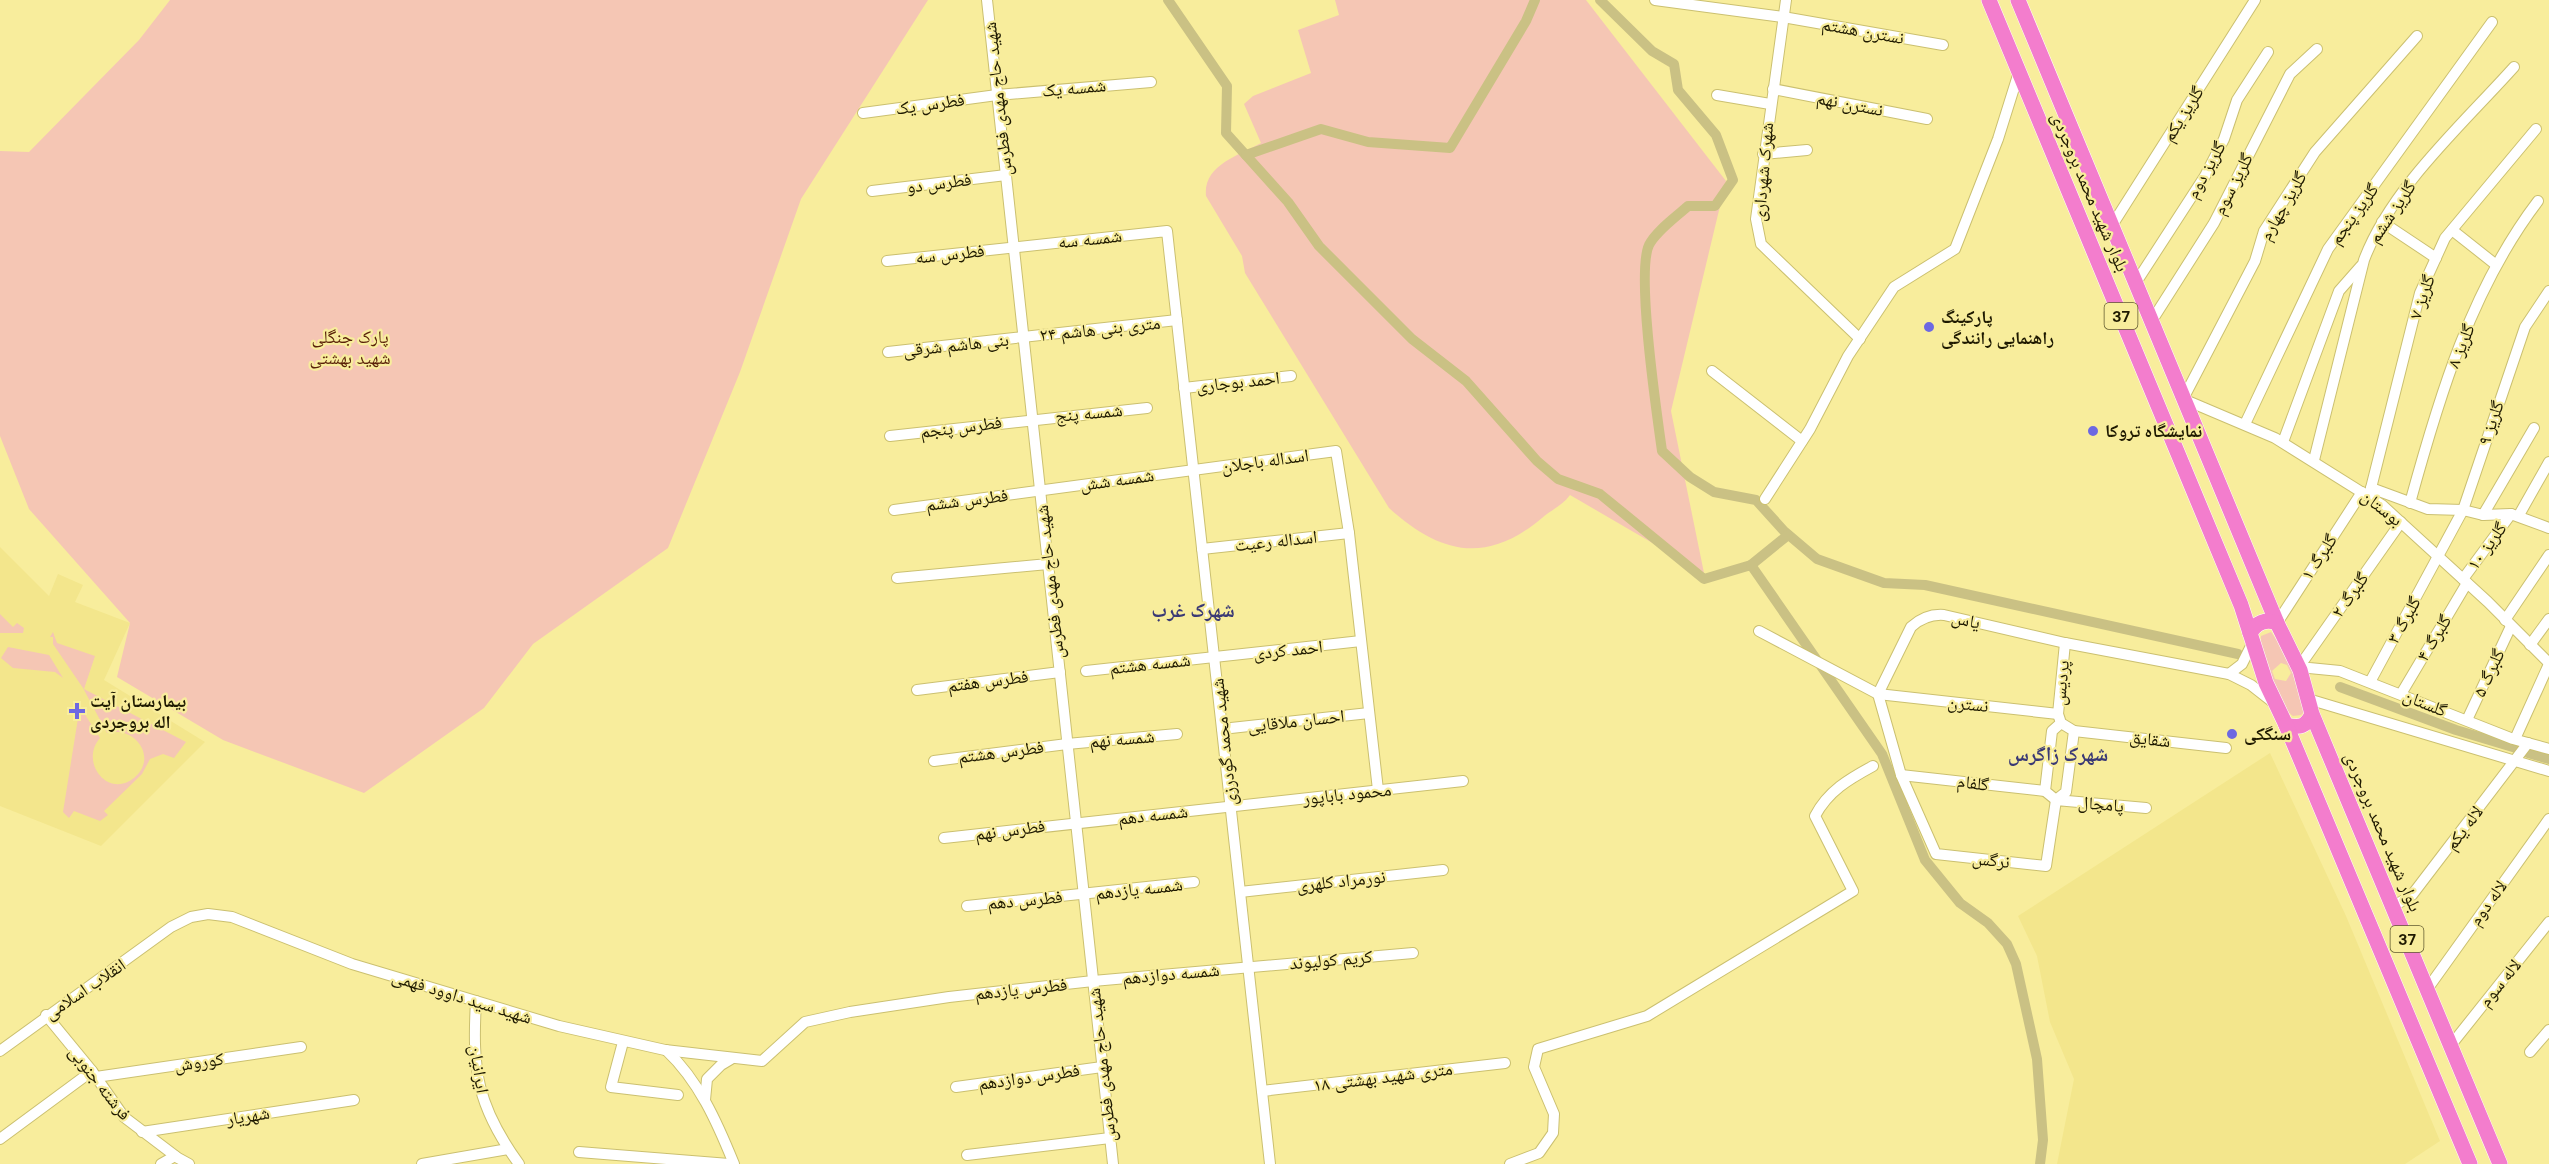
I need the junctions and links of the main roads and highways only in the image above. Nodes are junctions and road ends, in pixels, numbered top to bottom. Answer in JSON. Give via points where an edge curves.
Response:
{"nodes":[{"id":1,"x":1989,"y":0,"type":"edge"},
{"id":2,"x":2018,"y":0,"type":"edge"},
{"id":3,"x":2277,"y":623,"type":"junction"},
{"id":4,"x":2252,"y":637,"type":"junction"},
{"id":5,"x":2310,"y":707,"type":"junction"},
{"id":6,"x":2286,"y":725,"type":"junction"},
{"id":7,"x":2470,"y":1164,"type":"edge"},
{"id":8,"x":2500,"y":1164,"type":"edge"}],
"edges":[{"from":1,"to":4,"type":"highway","name":"بلوار شهید محمد بروجردی","number":"37"},
{"from":2,"to":3,"type":"highway","name":"بلوار شهید محمد بروجردی","number":"37"},
{"from":3,"to":4,"type":"highway","via":[[2259,623]]},
{"from":3,"to":5,"type":"highway","number":"37","via":[[2299,667]]},
{"from":4,"to":6,"type":"highway","number":"37","via":[[2266,683]]},
{"from":5,"to":6,"type":"highway","via":[[2304,725]]},
{"from":5,"to":8,"type":"highway","name":"بلوار شهید محمد بروجردی","number":"37"},
{"from":6,"to":7,"type":"highway","number":"37"}]}
